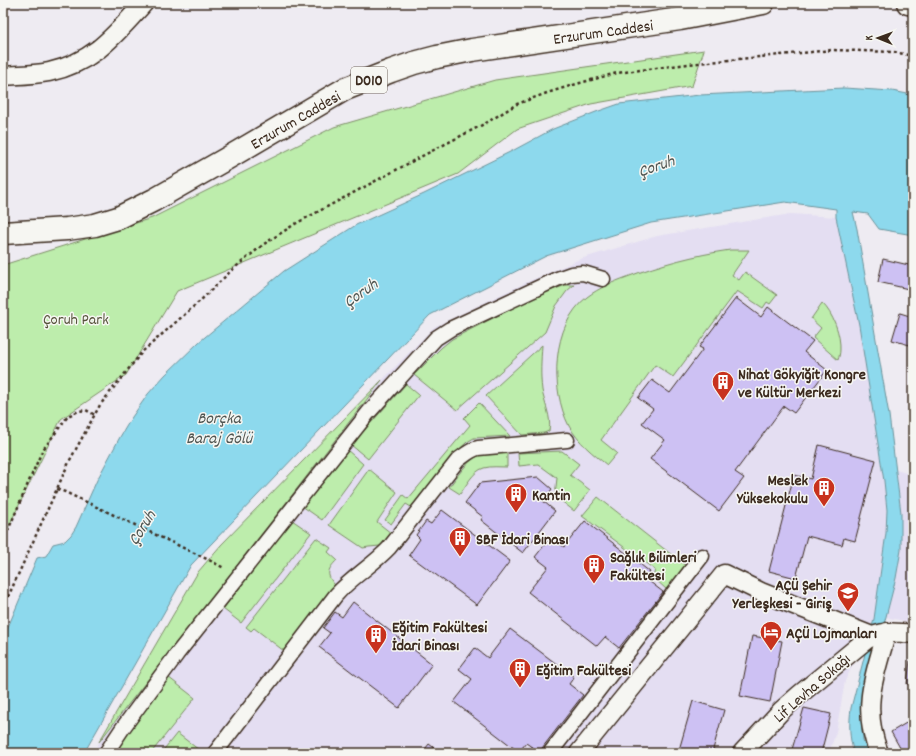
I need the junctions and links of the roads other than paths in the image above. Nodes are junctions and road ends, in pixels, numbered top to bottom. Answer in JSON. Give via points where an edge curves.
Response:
{"nodes":[{"id":1,"x":144,"y":3,"type":"edge"},
{"id":2,"x":763,"y":3,"type":"edge"},
{"id":3,"x":908,"y":3,"type":"edge"},
{"id":4,"x":913,"y":4,"type":"edge"},
{"id":5,"x":3,"y":76,"type":"edge"},
{"id":6,"x":3,"y":233,"type":"edge"},
{"id":7,"x":603,"y":279,"type":"dead end"},
{"id":8,"x":567,"y":440,"type":"dead end"},
{"id":9,"x":702,"y":556,"type":"dead end"},
{"id":10,"x":879,"y":634,"type":"junction"},
{"id":11,"x":913,"y":634,"type":"edge"},
{"id":12,"x":106,"y":753,"type":"edge"},
{"id":13,"x":215,"y":753,"type":"edge"},
{"id":14,"x":550,"y":753,"type":"edge"},
{"id":15,"x":579,"y":753,"type":"edge"},
{"id":16,"x":742,"y":753,"type":"edge"},
{"id":17,"x":880,"y":753,"type":"edge"}],
"edges":[{"from":1,"to":5,"type":"street","via":[[98,50],[82,60],[48,72]]},
{"from":2,"to":6,"type":"main road","name":"Erzurum Caddesi","number":"D010","via":[[680,19],[472,50],[414,63],[345,89],[154,200],[118,218],[74,228]]},
{"from":3,"to":4,"type":"main road"},
{"from":7,"to":12,"type":"street","via":[[584,273],[557,278],[436,338],[353,432],[177,654]]},
{"from":8,"to":13,"type":"street","via":[[478,448],[458,460],[390,548],[336,595]]},
{"from":9,"to":14,"type":"street"},
{"from":10,"to":11,"type":"street"},
{"from":10,"to":15,"type":"street","via":[[761,592],[724,574]]},
{"from":10,"to":16,"type":"street","name":"Lif Levha Sokağı","via":[[866,640],[799,695]]},
{"from":10,"to":17,"type":"street","via":[[870,709],[872,728]]}]}
